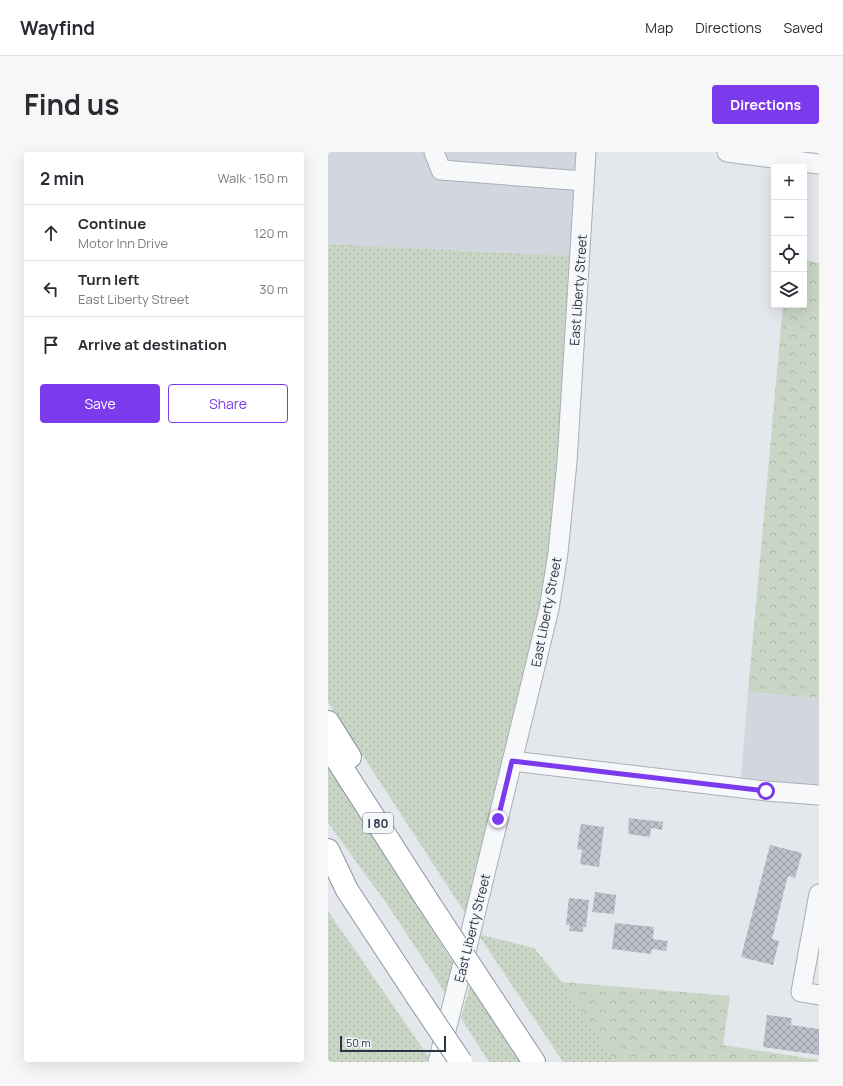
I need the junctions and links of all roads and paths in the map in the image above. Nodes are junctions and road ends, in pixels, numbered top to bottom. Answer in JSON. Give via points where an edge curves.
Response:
{"nodes":[{"id":1,"x":434,"y":152,"type":"edge"},
{"id":2,"x":586,"y":152,"type":"edge"},
{"id":3,"x":727,"y":152,"type":"edge"},
{"id":4,"x":819,"y":164,"type":"edge"},
{"id":5,"x":584,"y":181,"type":"junction"},
{"id":6,"x":328,"y":722,"type":"edge"},
{"id":7,"x":328,"y":746,"type":"edge"},
{"id":8,"x":512,"y":761,"type":"junction"},
{"id":9,"x":819,"y":795,"type":"edge"},
{"id":10,"x":394,"y":847,"type":"junction"},
{"id":11,"x":328,"y":850,"type":"edge"},
{"id":12,"x":328,"y":872,"type":"edge"},
{"id":13,"x":347,"y":890,"type":"junction"},
{"id":14,"x":819,"y":894,"type":"edge"},
{"id":15,"x":819,"y":995,"type":"edge"},
{"id":16,"x":532,"y":1058,"type":"edge"},
{"id":17,"x":438,"y":1062,"type":"edge"},
{"id":18,"x":461,"y":1062,"type":"edge"}],
"edges":[{"from":1,"to":5,"type":"street","via":[[441,170]]},
{"from":2,"to":5,"type":"street","name":"East Liberty Street"},
{"from":3,"to":4,"type":"street"},
{"from":5,"to":8,"type":"street","name":"East Liberty Street","via":[[567,462],[558,553],[549,609]]},
{"from":6,"to":10,"type":"highway","via":[[372,791]]},
{"from":7,"to":10,"type":"highway","number":"I 80"},
{"from":8,"to":9,"type":"street"},
{"from":8,"to":17,"type":"street","name":"East Liberty Street"},
{"from":10,"to":16,"type":"highway","number":"I 80","bridge":true},
{"from":11,"to":13,"type":"highway"},
{"from":12,"to":13,"type":"highway"},
{"from":13,"to":18,"type":"highway","bridge":true},
{"from":14,"to":15,"type":"street","via":[[801,992]]}]}
